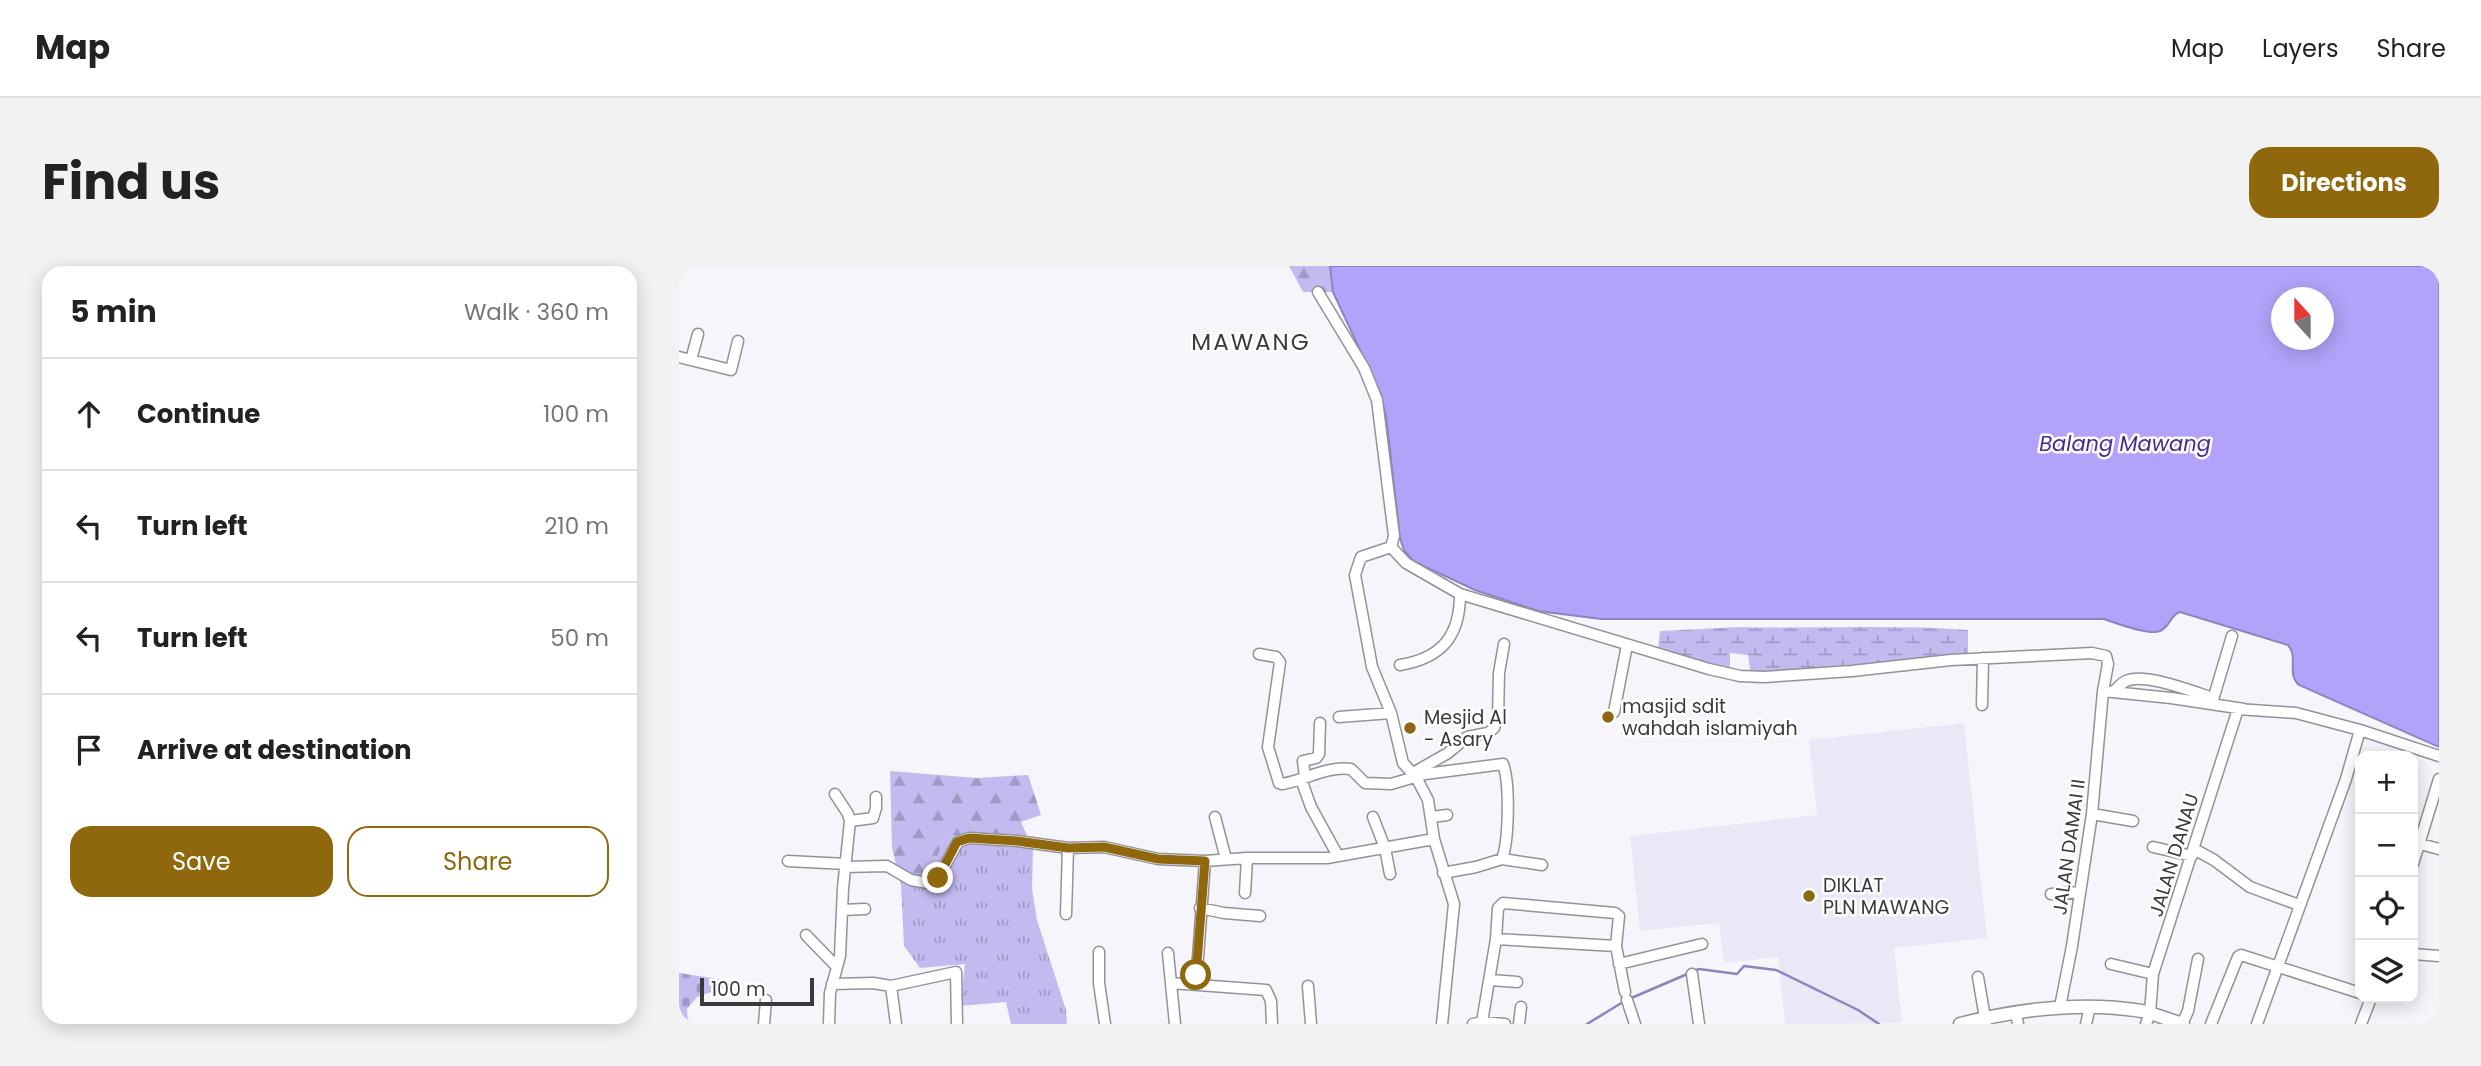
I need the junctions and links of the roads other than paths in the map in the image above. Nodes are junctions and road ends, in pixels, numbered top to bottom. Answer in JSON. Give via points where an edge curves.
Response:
{"nodes":[{"id":1,"x":1318,"y":292,"type":"dead end"},
{"id":2,"x":698,"y":334,"type":"dead end"},
{"id":3,"x":738,"y":341,"type":"dead end"},
{"id":4,"x":679,"y":357,"type":"edge"},
{"id":5,"x":691,"y":360,"type":"junction"},
{"id":6,"x":1391,"y":547,"type":"junction"},
{"id":7,"x":1460,"y":594,"type":"junction"},
{"id":8,"x":2231,"y":639,"type":"dead end"},
{"id":9,"x":1504,"y":643,"type":"dead end"},
{"id":10,"x":1627,"y":645,"type":"junction"},
{"id":11,"x":1259,"y":654,"type":"dead end"},
{"id":12,"x":1983,"y":658,"type":"junction"},
{"id":13,"x":1399,"y":665,"type":"dead end"},
{"id":14,"x":2108,"y":692,"type":"junction"},
{"id":15,"x":2213,"y":701,"type":"junction"},
{"id":16,"x":1982,"y":705,"type":"dead end"},
{"id":17,"x":2241,"y":709,"type":"junction"},
{"id":18,"x":1615,"y":712,"type":"dead end"},
{"id":19,"x":1391,"y":713,"type":"junction"},
{"id":20,"x":1339,"y":717,"type":"dead end"},
{"id":21,"x":1320,"y":723,"type":"dead end"},
{"id":22,"x":2360,"y":730,"type":"junction"},
{"id":23,"x":2439,"y":756,"type":"edge"},
{"id":24,"x":1413,"y":776,"type":"junction"},
{"id":25,"x":1303,"y":778,"type":"junction"},
{"id":26,"x":2439,"y":779,"type":"edge"},
{"id":27,"x":835,"y":794,"type":"dead end"},
{"id":28,"x":876,"y":797,"type":"dead end"},
{"id":29,"x":2092,"y":814,"type":"junction"},
{"id":30,"x":1447,"y":815,"type":"dead end"},
{"id":31,"x":1215,"y":817,"type":"dead end"},
{"id":32,"x":1373,"y":817,"type":"dead end"},
{"id":33,"x":1432,"y":817,"type":"junction"},
{"id":34,"x":850,"y":821,"type":"junction"},
{"id":35,"x":2133,"y":821,"type":"dead end"},
{"id":36,"x":1434,"y":839,"type":"junction"},
{"id":37,"x":2420,"y":844,"type":"junction"},
{"id":38,"x":2153,"y":847,"type":"dead end"},
{"id":39,"x":1068,"y":848,"type":"junction"},
{"id":40,"x":1385,"y":848,"type":"junction"},
{"id":41,"x":2439,"y":849,"type":"edge"},
{"id":42,"x":2418,"y":850,"type":"edge"},
{"id":43,"x":2193,"y":853,"type":"junction"},
{"id":44,"x":1338,"y":856,"type":"junction"},
{"id":45,"x":1247,"y":858,"type":"junction"},
{"id":46,"x":1226,"y":859,"type":"junction"},
{"id":47,"x":1502,"y":859,"type":"junction"},
{"id":48,"x":787,"y":861,"type":"dead end"},
{"id":49,"x":1205,"y":861,"type":"junction"},
{"id":50,"x":1542,"y":865,"type":"dead end"},
{"id":51,"x":846,"y":866,"type":"junction"},
{"id":52,"x":1443,"y":873,"type":"junction"},
{"id":53,"x":1390,"y":874,"type":"dead end"},
{"id":54,"x":2080,"y":892,"type":"junction"},
{"id":55,"x":1245,"y":893,"type":"dead end"},
{"id":56,"x":2051,"y":894,"type":"dead end"},
{"id":57,"x":2299,"y":905,"type":"junction"},
{"id":58,"x":1200,"y":908,"type":"junction"},
{"id":59,"x":865,"y":909,"type":"dead end"},
{"id":60,"x":842,"y":910,"type":"junction"},
{"id":61,"x":1066,"y":914,"type":"dead end"},
{"id":62,"x":1260,"y":916,"type":"dead end"},
{"id":63,"x":806,"y":934,"type":"dead end"},
{"id":64,"x":1496,"y":939,"type":"junction"},
{"id":65,"x":1702,"y":944,"type":"dead end"},
{"id":66,"x":1616,"y":946,"type":"junction"},
{"id":67,"x":1099,"y":952,"type":"dead end"},
{"id":68,"x":1168,"y":953,"type":"dead end"},
{"id":69,"x":2418,"y":954,"type":"edge"},
{"id":70,"x":2439,"y":956,"type":"edge"},
{"id":71,"x":2198,"y":959,"type":"dead end"},
{"id":72,"x":1619,"y":964,"type":"junction"},
{"id":73,"x":2111,"y":964,"type":"dead end"},
{"id":74,"x":837,"y":967,"type":"junction"},
{"id":75,"x":2278,"y":967,"type":"junction"},
{"id":76,"x":1692,"y":974,"type":"dead end"},
{"id":77,"x":2153,"y":974,"type":"junction"},
{"id":78,"x":1978,"y":978,"type":"dead end"},
{"id":79,"x":1491,"y":980,"type":"junction"},
{"id":80,"x":1517,"y":982,"type":"dead end"},
{"id":81,"x":1171,"y":983,"type":"junction"},
{"id":82,"x":832,"y":984,"type":"junction"},
{"id":83,"x":1196,"y":985,"type":"junction"},
{"id":84,"x":891,"y":986,"type":"junction"},
{"id":85,"x":1308,"y":986,"type":"dead end"},
{"id":86,"x":2355,"y":991,"type":"edge"},
{"id":87,"x":766,"y":1000,"type":"dead end"},
{"id":88,"x":2369,"y":1003,"type":"edge"},
{"id":89,"x":1521,"y":1007,"type":"dead end"},
{"id":90,"x":2060,"y":1007,"type":"junction"},
{"id":91,"x":2089,"y":1007,"type":"junction"},
{"id":92,"x":2017,"y":1018,"type":"edge"},
{"id":93,"x":2148,"y":1019,"type":"edge"},
{"id":94,"x":1985,"y":1021,"type":"edge"},
{"id":95,"x":1478,"y":1023,"type":"edge"},
{"id":96,"x":764,"y":1024,"type":"edge"},
{"id":97,"x":829,"y":1024,"type":"edge"},
{"id":98,"x":896,"y":1024,"type":"edge"},
{"id":99,"x":957,"y":1024,"type":"edge"},
{"id":100,"x":1105,"y":1024,"type":"edge"},
{"id":101,"x":1175,"y":1024,"type":"edge"},
{"id":102,"x":1272,"y":1024,"type":"edge"},
{"id":103,"x":1311,"y":1024,"type":"edge"},
{"id":104,"x":1442,"y":1024,"type":"edge"},
{"id":105,"x":1505,"y":1024,"type":"edge"},
{"id":106,"x":1519,"y":1024,"type":"edge"},
{"id":107,"x":1635,"y":1024,"type":"edge"},
{"id":108,"x":1699,"y":1024,"type":"edge"},
{"id":109,"x":1960,"y":1024,"type":"edge"},
{"id":110,"x":2086,"y":1024,"type":"edge"},
{"id":111,"x":2182,"y":1024,"type":"edge"},
{"id":112,"x":2211,"y":1024,"type":"edge"},
{"id":113,"x":2257,"y":1024,"type":"edge"},
{"id":114,"x":2361,"y":1024,"type":"edge"}],
"edges":[{"from":1,"to":6,"type":"street","via":[[1364,368],[1377,400],[1394,536]]},
{"from":2,"to":5,"type":"street"},
{"from":3,"to":5,"type":"street","via":[[731,370]]},
{"from":4,"to":5,"type":"street"},
{"from":6,"to":7,"type":"street","via":[[1406,563]]},
{"from":6,"to":19,"type":"street","via":[[1360,557],[1355,575],[1369,657]]},
{"from":7,"to":10,"type":"street"},
{"from":7,"to":13,"type":"street","via":[[1460,611],[1448,642],[1428,657]]},
{"from":8,"to":15,"type":"street"},
{"from":9,"to":24,"type":"street","via":[[1495,728],[1464,739]]},
{"from":10,"to":12,"type":"street","via":[[1740,676],[1764,677]]},
{"from":10,"to":18,"type":"street"},
{"from":11,"to":25,"type":"street","via":[[1280,662],[1268,738],[1270,758],[1282,785]]},
{"from":12,"to":14,"type":"street","name":"JALAN DAMAI II","via":[[2101,654],[2108,661]]},
{"from":12,"to":16,"type":"street"},
{"from":14,"to":15,"type":"street"},
{"from":14,"to":29,"type":"street","name":"JALAN DAMAI II"},
{"from":15,"to":17,"type":"street"},
{"from":17,"to":22,"type":"street","via":[[2296,713]]},
{"from":17,"to":43,"type":"street","name":"JALAN DANAU"},
{"from":19,"to":20,"type":"street"},
{"from":19,"to":24,"type":"street","via":[[1400,756]]},
{"from":21,"to":25,"type":"street","via":[[1319,754],[1303,761]]},
{"from":22,"to":23,"type":"street"},
{"from":22,"to":57,"type":"street"},
{"from":24,"to":25,"type":"street","via":[[1391,784],[1365,783],[1347,768]]},
{"from":24,"to":33,"type":"street","via":[[1428,800]]},
{"from":24,"to":47,"type":"street","via":[[1503,764],[1506,825]]},
{"from":25,"to":44,"type":"street","via":[[1311,807]]},
{"from":26,"to":37,"type":"street"},
{"from":27,"to":34,"type":"street"},
{"from":28,"to":34,"type":"street","via":[[873,818]]},
{"from":29,"to":35,"type":"street"},
{"from":29,"to":54,"type":"street","name":"JALAN DAMAI II"},
{"from":30,"to":33,"type":"street"},
{"from":31,"to":46,"type":"street"},
{"from":32,"to":40,"type":"street"},
{"from":33,"to":36,"type":"street"},
{"from":34,"to":51,"type":"street"},
{"from":36,"to":40,"type":"street"},
{"from":36,"to":52,"type":"street"},
{"from":37,"to":41,"type":"street"},
{"from":37,"to":42,"type":"street"},
{"from":38,"to":43,"type":"street"},
{"from":39,"to":49,"type":"street","via":[[1104,847],[1158,859]]},
{"from":39,"to":51,"type":"street","via":[[962,839],[938,878],[928,883],[911,880],[887,866]]},
{"from":39,"to":61,"type":"street"},
{"from":40,"to":44,"type":"street"},
{"from":40,"to":53,"type":"street"},
{"from":43,"to":57,"type":"street","via":[[2214,860],[2250,887]]},
{"from":43,"to":77,"type":"street","name":"JALAN DANAU"},
{"from":44,"to":45,"type":"street"},
{"from":45,"to":46,"type":"street"},
{"from":45,"to":55,"type":"street"},
{"from":46,"to":49,"type":"street"},
{"from":47,"to":50,"type":"street"},
{"from":47,"to":52,"type":"street"},
{"from":48,"to":51,"type":"street"},
{"from":49,"to":58,"type":"street"},
{"from":51,"to":60,"type":"street"},
{"from":52,"to":104,"type":"street","via":[[1454,904]]},
{"from":54,"to":56,"type":"street"},
{"from":54,"to":90,"type":"street","name":"JALAN DAMAI II"},
{"from":57,"to":75,"type":"street"},
{"from":58,"to":62,"type":"street"},
{"from":58,"to":83,"type":"street"},
{"from":59,"to":60,"type":"street"},
{"from":60,"to":74,"type":"street"},
{"from":63,"to":74,"type":"street"},
{"from":64,"to":66,"type":"street"},
{"from":64,"to":66,"type":"street","via":[[1499,906],[1510,903],[1615,913],[1619,920]]},
{"from":64,"to":79,"type":"street"},
{"from":65,"to":72,"type":"street"},
{"from":66,"to":72,"type":"street"},
{"from":67,"to":100,"type":"street"},
{"from":68,"to":81,"type":"street"},
{"from":69,"to":70,"type":"street"},
{"from":71,"to":111,"type":"street"},
{"from":72,"to":107,"type":"street"},
{"from":73,"to":77,"type":"street"},
{"from":74,"to":82,"type":"street"},
{"from":75,"to":86,"type":"street"},
{"from":75,"to":112,"type":"street","via":[[2239,956]]},
{"from":75,"to":113,"type":"street"},
{"from":76,"to":108,"type":"street"},
{"from":77,"to":93,"type":"street","name":"JALAN DANAU"},
{"from":78,"to":94,"type":"street"},
{"from":79,"to":80,"type":"street"},
{"from":79,"to":95,"type":"street"},
{"from":81,"to":83,"type":"street"},
{"from":81,"to":101,"type":"street"},
{"from":82,"to":84,"type":"street"},
{"from":82,"to":97,"type":"street"},
{"from":83,"to":102,"type":"street","via":[[1266,990]]},
{"from":84,"to":98,"type":"street"},
{"from":84,"to":99,"type":"street","via":[[956,972]]},
{"from":85,"to":103,"type":"street"},
{"from":87,"to":96,"type":"street"},
{"from":88,"to":114,"type":"street"},
{"from":89,"to":106,"type":"street"},
{"from":90,"to":91,"type":"main road"},
{"from":90,"to":92,"type":"main road"},
{"from":91,"to":93,"type":"main road"},
{"from":91,"to":110,"type":"street"},
{"from":92,"to":94,"type":"main road"},
{"from":93,"to":111,"type":"main road"},
{"from":94,"to":109,"type":"main road"},
{"from":95,"to":105,"type":"street"}]}
